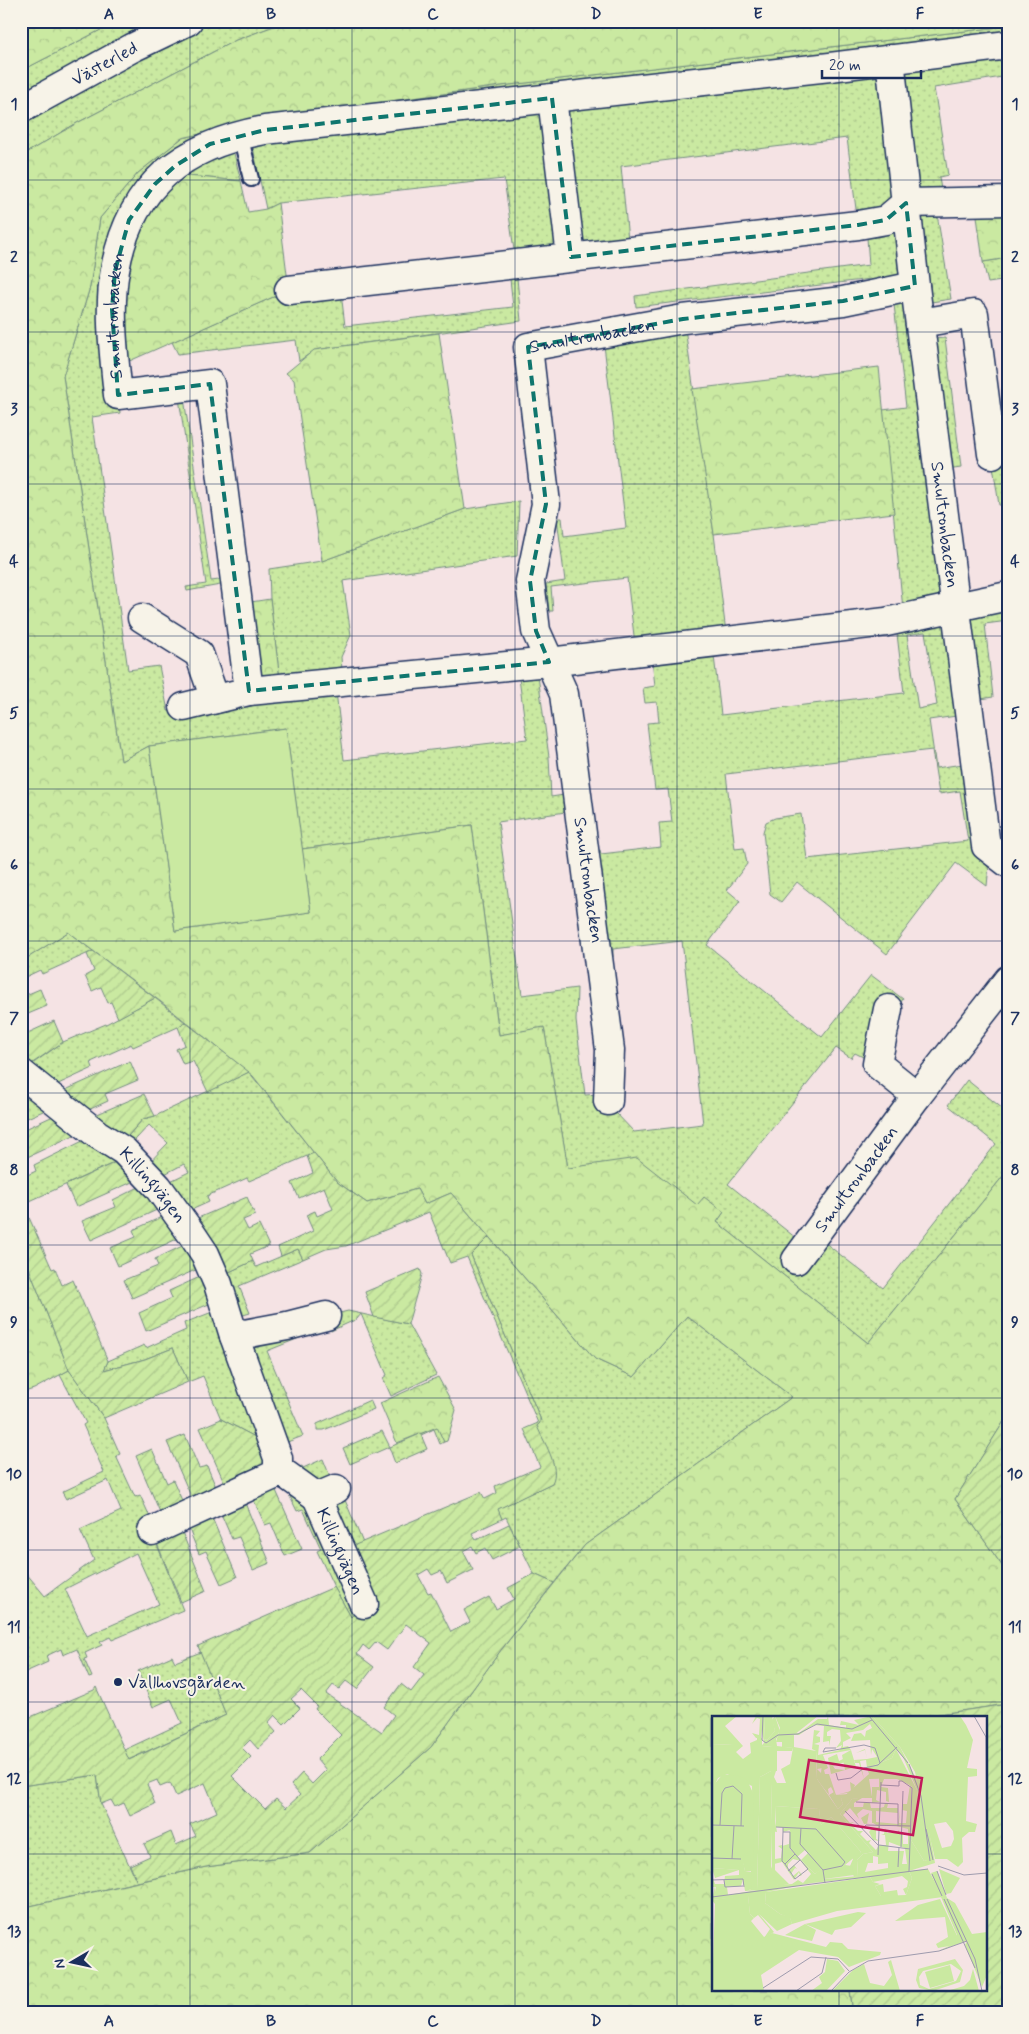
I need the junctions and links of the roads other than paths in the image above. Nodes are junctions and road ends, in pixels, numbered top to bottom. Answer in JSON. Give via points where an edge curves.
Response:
{"nodes":[{"id":1,"x":188,"y":21,"type":"edge"},
{"id":2,"x":1008,"y":45,"type":"edge"},
{"id":3,"x":890,"y":60,"type":"junction"},
{"id":4,"x":552,"y":98,"type":"junction"},
{"id":5,"x":21,"y":109,"type":"edge"},
{"id":6,"x":240,"y":134,"type":"junction"},
{"id":7,"x":251,"y":179,"type":"dead end"},
{"id":8,"x":1008,"y":201,"type":"edge"},
{"id":9,"x":906,"y":203,"type":"junction"},
{"id":10,"x":571,"y":258,"type":"junction"},
{"id":11,"x":915,"y":286,"type":"junction"},
{"id":12,"x":289,"y":290,"type":"dead end"},
{"id":13,"x":920,"y":323,"type":"junction"},
{"id":14,"x":992,"y":454,"type":"dead end"},
{"id":15,"x":1008,"y":596,"type":"edge"},
{"id":16,"x":957,"y":607,"type":"junction"},
{"id":17,"x":142,"y":618,"type":"dead end"},
{"id":18,"x":550,"y":662,"type":"junction"},
{"id":19,"x":249,"y":691,"type":"junction"},
{"id":20,"x":215,"y":699,"type":"junction"},
{"id":21,"x":184,"y":707,"type":"dead end"},
{"id":22,"x":1008,"y":863,"type":"edge"},
{"id":23,"x":1008,"y":980,"type":"edge"},
{"id":24,"x":888,"y":1009,"type":"dead end"},
{"id":25,"x":21,"y":1073,"type":"edge"},
{"id":26,"x":917,"y":1096,"type":"junction"},
{"id":27,"x":608,"y":1100,"type":"dead end"},
{"id":28,"x":796,"y":1260,"type":"dead end"},
{"id":29,"x":326,"y":1316,"type":"dead end"},
{"id":30,"x":234,"y":1336,"type":"junction"},
{"id":31,"x":278,"y":1469,"type":"junction"},
{"id":32,"x":152,"y":1531,"type":"dead end"},
{"id":33,"x":364,"y":1604,"type":"dead end"}],
"edges":[{"from":1,"to":5,"type":"street","name":"Västerled"},
{"from":2,"to":3,"type":"street","name":"Smultronbacken"},
{"from":3,"to":4,"type":"street","name":"Smultronbacken"},
{"from":3,"to":9,"type":"street","name":"Smultronbacken"},
{"from":4,"to":6,"type":"street","name":"Smultronbacken","via":[[287,126]]},
{"from":4,"to":10,"type":"street"},
{"from":6,"to":7,"type":"lane"},
{"from":6,"to":19,"type":"street","name":"Smultronbacken","via":[[191,154],[155,184],[138,204],[125,230],[115,271],[112,309],[118,395],[210,384]]},
{"from":8,"to":9,"type":"street"},
{"from":9,"to":10,"type":"street","via":[[886,220],[858,225]]},
{"from":9,"to":11,"type":"street","name":"Smultronbacken"},
{"from":10,"to":12,"type":"street"},
{"from":11,"to":13,"type":"street","name":"Smultronbacken"},
{"from":11,"to":18,"type":"street","name":"Smultronbacken","via":[[843,301],[684,319],[528,347],[546,504],[530,581],[536,631]]},
{"from":13,"to":14,"type":"street","via":[[974,314]]},
{"from":13,"to":16,"type":"street","name":"Smultronbacken"},
{"from":15,"to":16,"type":"street","name":"Smultronbacken"},
{"from":16,"to":18,"type":"street","name":"Smultronbacken","via":[[886,622]]},
{"from":16,"to":22,"type":"street","name":"Smultronbacken","via":[[986,846]]},
{"from":17,"to":20,"type":"street","via":[[199,654]]},
{"from":18,"to":19,"type":"street","name":"Smultronbacken"},
{"from":18,"to":27,"type":"street","name":"Smultronbacken","via":[[564,694],[582,826],[610,1050]]},
{"from":19,"to":20,"type":"street","name":"Smultronbacken"},
{"from":20,"to":21,"type":"street","name":"Smultronbacken"},
{"from":23,"to":26,"type":"street","name":"Smultronbacken"},
{"from":24,"to":26,"type":"street","via":[[877,1064]]},
{"from":25,"to":30,"type":"street","name":"Killingvägen","via":[[97,1134],[124,1151],[158,1186],[210,1265]]},
{"from":26,"to":28,"type":"street","name":"Smultronbacken"},
{"from":29,"to":30,"type":"street"},
{"from":30,"to":31,"type":"street","name":"Killingvägen","via":[[278,1458]]},
{"from":31,"to":32,"type":"street","via":[[270,1477]]},
{"from":31,"to":33,"type":"street","name":"Killingvägen","via":[[326,1493]]}]}
